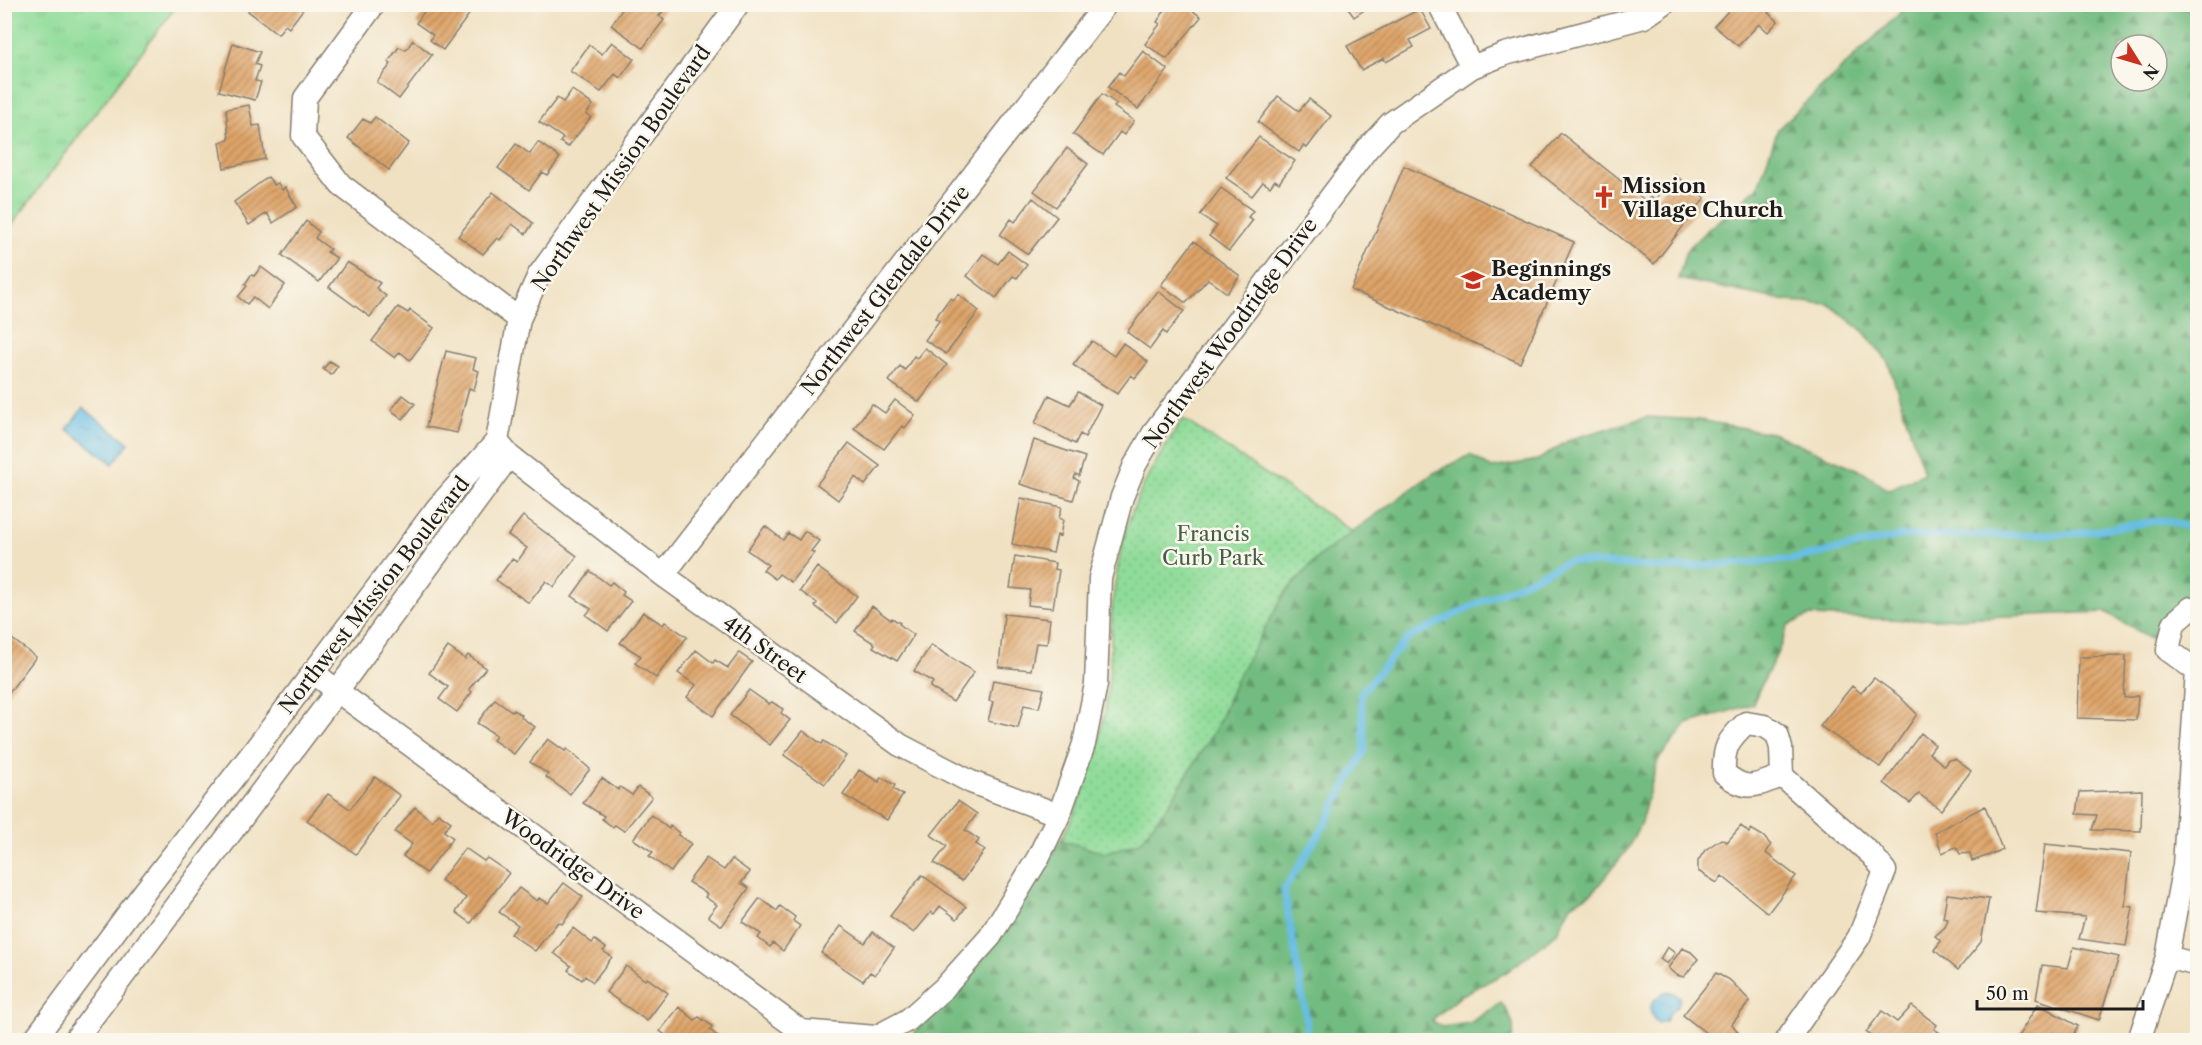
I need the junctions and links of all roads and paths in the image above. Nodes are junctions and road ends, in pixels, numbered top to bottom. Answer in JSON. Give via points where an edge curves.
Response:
{"nodes":[{"id":1,"x":374,"y":4,"type":"edge"},
{"id":2,"x":738,"y":4,"type":"edge"},
{"id":3,"x":1106,"y":4,"type":"edge"},
{"id":4,"x":1439,"y":4,"type":"edge"},
{"id":5,"x":1663,"y":4,"type":"edge"},
{"id":6,"x":1472,"y":67,"type":"junction"},
{"id":7,"x":519,"y":319,"type":"junction"},
{"id":8,"x":503,"y":449,"type":"junction"},
{"id":9,"x":663,"y":575,"type":"junction"},
{"id":10,"x":2198,"y":609,"type":"edge"},
{"id":11,"x":2197,"y":671,"type":"edge"},
{"id":12,"x":313,"y":672,"type":"junction"},
{"id":13,"x":337,"y":691,"type":"junction"},
{"id":14,"x":1782,"y":776,"type":"dead end"},
{"id":15,"x":1059,"y":815,"type":"junction"},
{"id":16,"x":2167,"y":957,"type":"junction"},
{"id":17,"x":2198,"y":965,"type":"edge"},
{"id":18,"x":841,"y":1035,"type":"joint"},
{"id":19,"x":34,"y":1041,"type":"edge"},
{"id":20,"x":75,"y":1041,"type":"edge"},
{"id":21,"x":1787,"y":1041,"type":"edge"},
{"id":22,"x":2139,"y":1041,"type":"edge"}],
"edges":[{"from":1,"to":7,"type":"street","via":[[305,98],[303,136],[340,186]]},
{"from":2,"to":7,"type":"street","name":"Northwest Mission Boulevard","via":[[539,275]]},
{"from":3,"to":9,"type":"street","name":"Northwest Glendale Drive"},
{"from":4,"to":6,"type":"street"},
{"from":5,"to":6,"type":"street","name":"Northwest Woodridge Drive","via":[[1644,17],[1505,54]]},
{"from":6,"to":15,"type":"street","name":"Northwest Woodridge Drive","via":[[1391,123],[1367,149],[1156,429],[1135,465],[1100,578],[1096,684],[1084,744]]},
{"from":7,"to":8,"type":"street","name":"Northwest Mission Boulevard"},
{"from":8,"to":9,"type":"street","name":"4th Street"},
{"from":8,"to":12,"type":"street","name":"Northwest Mission Boulevard","via":[[438,507]]},
{"from":8,"to":13,"type":"street","name":"Northwest Mission Boulevard"},
{"from":9,"to":15,"type":"street","name":"4th Street","via":[[900,745],[971,782]]},
{"from":10,"to":11,"type":"street","via":[[2191,608],[2174,623],[2169,650]]},
{"from":11,"to":16,"type":"street","via":[[2184,865]]},
{"from":12,"to":13,"type":"street","name":"Woodridge Drive"},
{"from":12,"to":19,"type":"street","name":"Northwest Mission Boulevard"},
{"from":13,"to":18,"type":"street","name":"Woodridge Drive","via":[[801,1031]]},
{"from":13,"to":20,"type":"street","name":"Northwest Mission Boulevard"},
{"from":14,"to":21,"type":"street","via":[[1885,871],[1859,937]]},
{"from":15,"to":18,"type":"street","name":"Northwest Woodridge Drive","via":[[990,937],[944,988],[908,1020],[876,1037]]},
{"from":16,"to":17,"type":"street"},
{"from":16,"to":22,"type":"street"}]}
